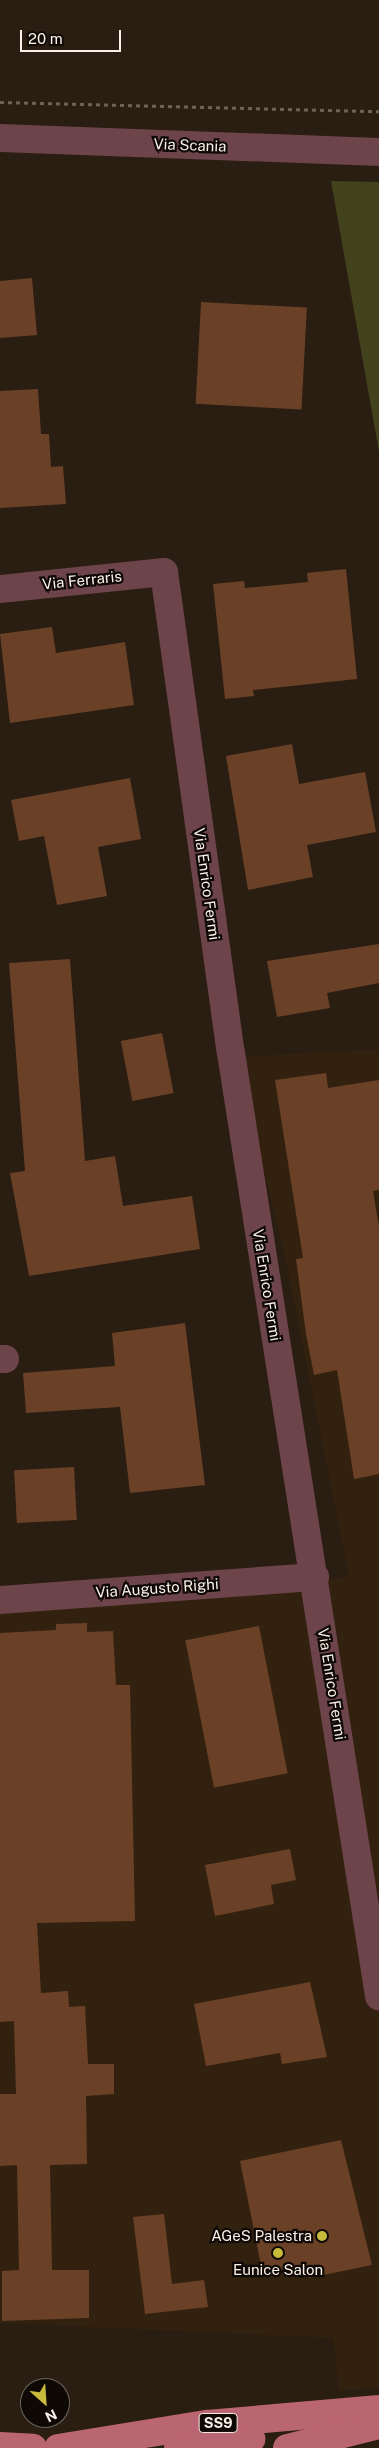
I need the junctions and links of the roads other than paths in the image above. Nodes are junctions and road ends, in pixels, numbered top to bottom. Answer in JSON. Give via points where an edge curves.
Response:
{"nodes":[{"id":1,"x":0,"y":138,"type":"edge"},
{"id":2,"x":379,"y":152,"type":"edge"},
{"id":3,"x":164,"y":572,"type":"joint"},
{"id":4,"x":0,"y":589,"type":"edge"},
{"id":5,"x":315,"y":1576,"type":"junction"},
{"id":6,"x":0,"y":1600,"type":"edge"},
{"id":7,"x":379,"y":1996,"type":"edge"},
{"id":8,"x":378,"y":2420,"type":"edge"},
{"id":9,"x":0,"y":2446,"type":"edge"},
{"id":10,"x":33,"y":2448,"type":"edge"},
{"id":11,"x":58,"y":2448,"type":"edge"},
{"id":12,"x":178,"y":2448,"type":"edge"},
{"id":13,"x":287,"y":2448,"type":"edge"}],
"edges":[{"from":1,"to":2,"type":"street","name":"Via Scania"},
{"from":3,"to":4,"type":"street","name":"Via Ferraris"},
{"from":3,"to":5,"type":"street","name":"Via Enrico Fermi","via":[[231,1053]]},
{"from":5,"to":6,"type":"street","name":"Via Augusto Righi"},
{"from":5,"to":7,"type":"street","name":"Via Enrico Fermi"},
{"from":8,"to":11,"type":"main road","number":"SS9","via":[[208,2424]]},
{"from":8,"to":12,"type":"main road","number":"SS9"},
{"from":8,"to":13,"type":"main road"},
{"from":9,"to":10,"type":"main road"}]}
